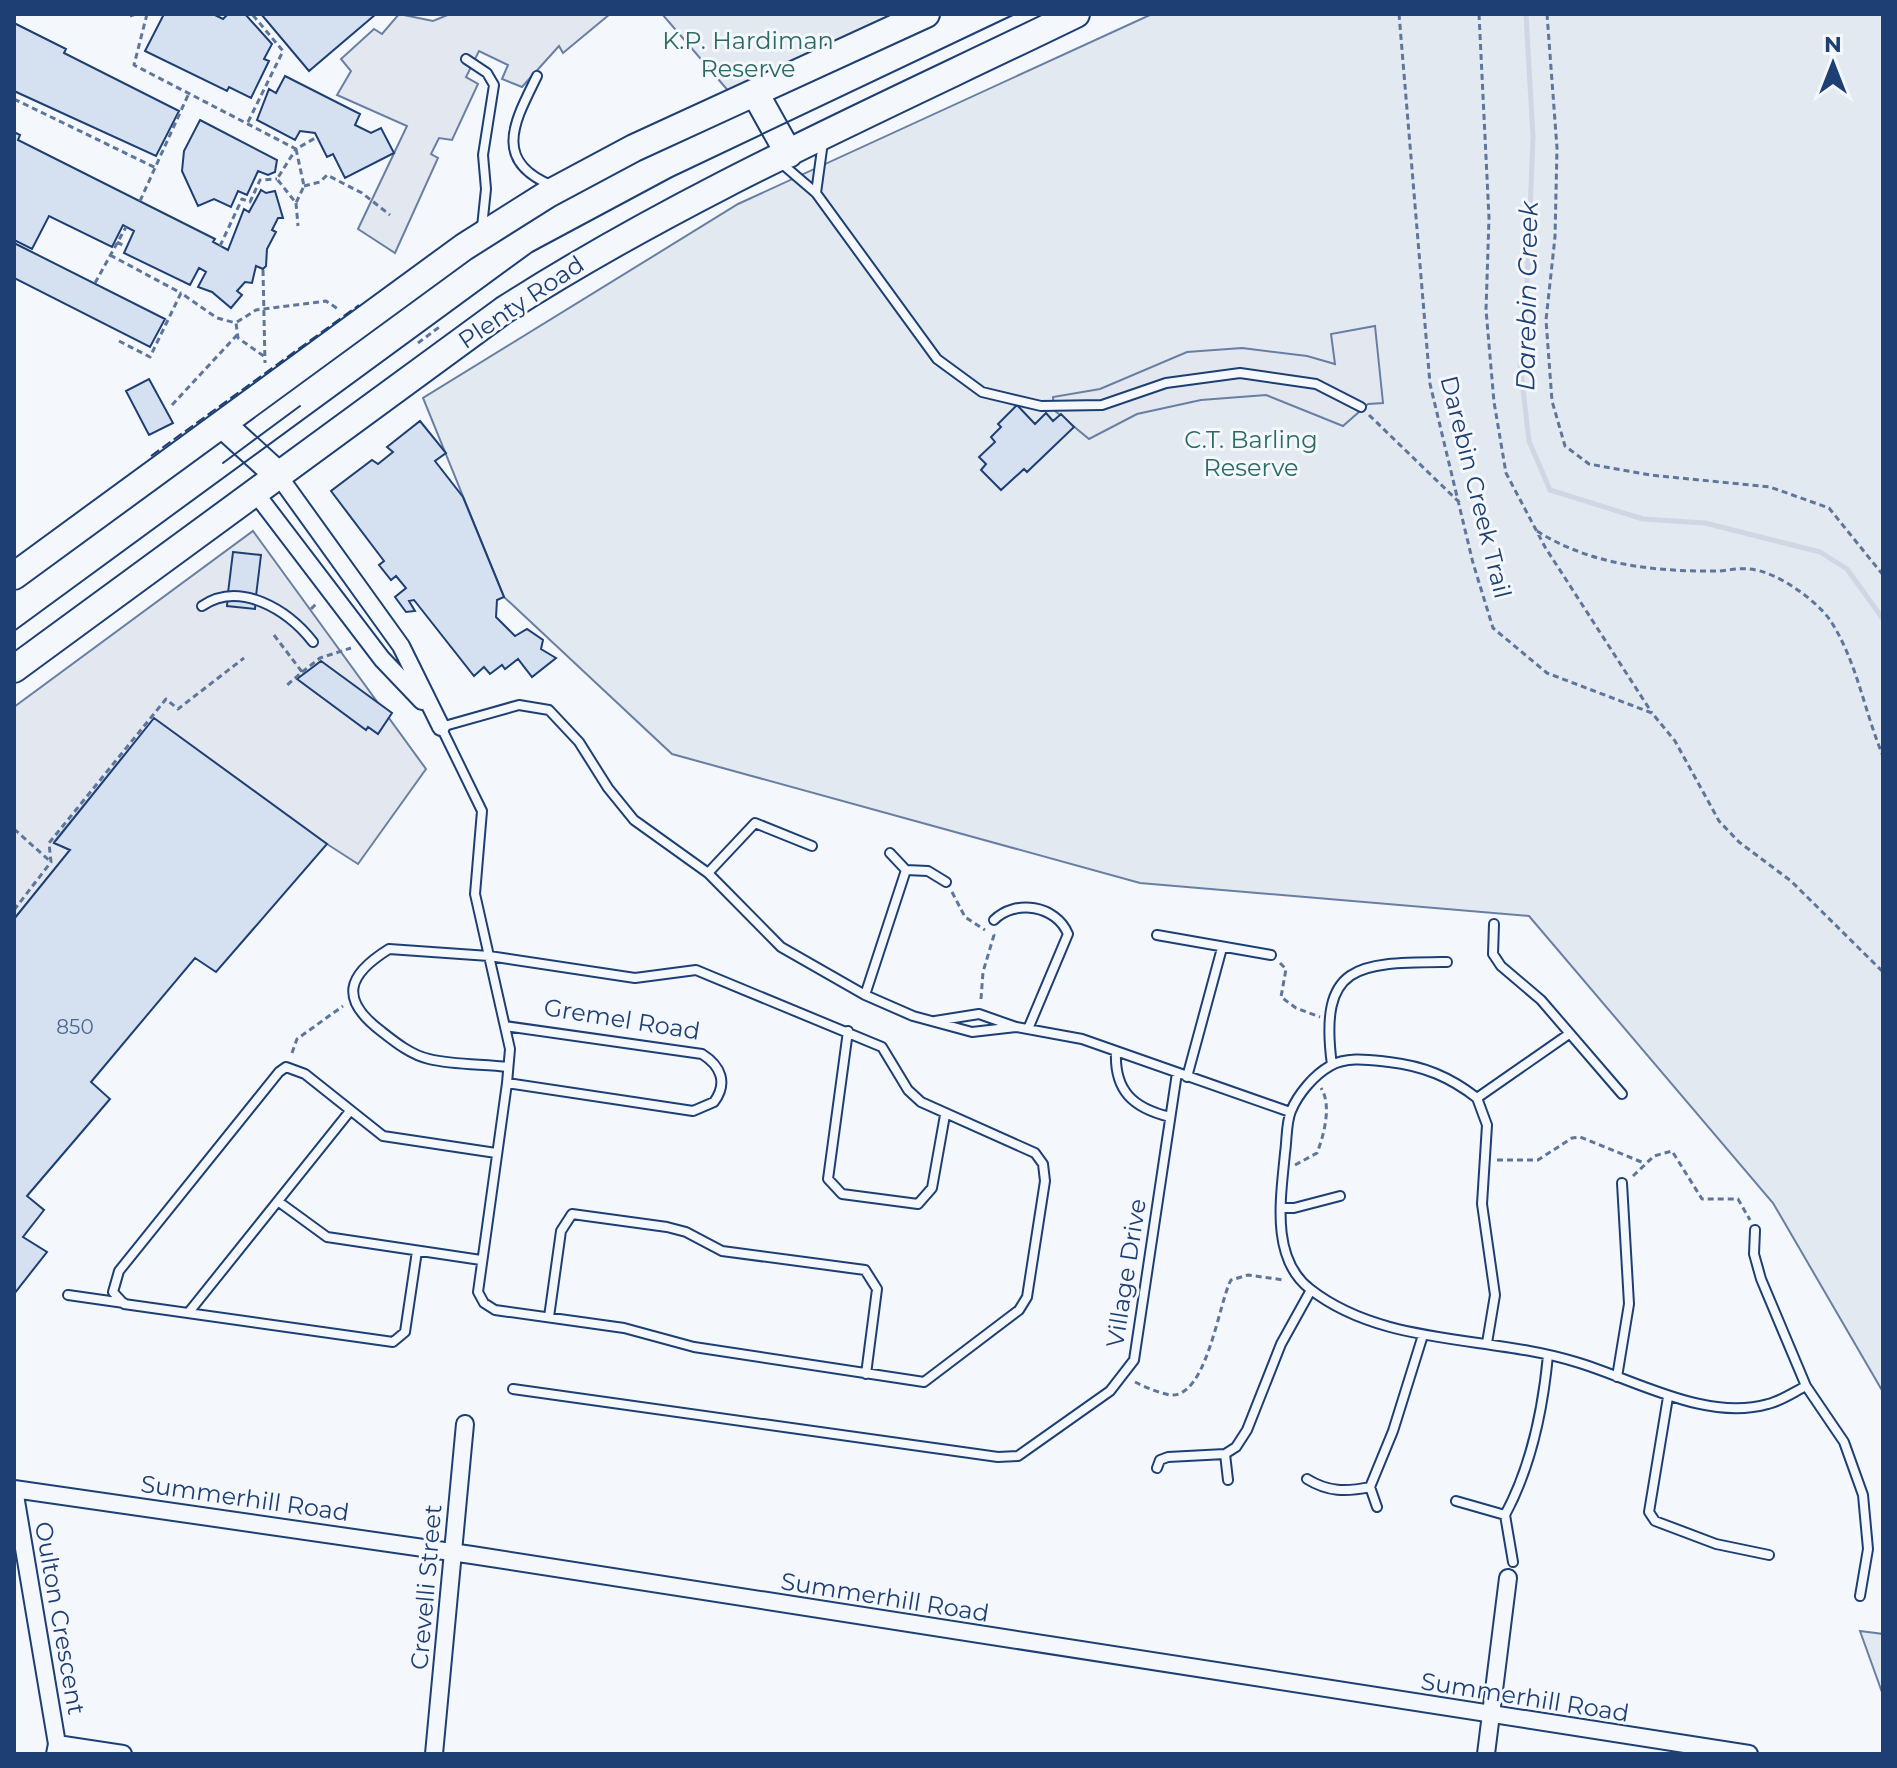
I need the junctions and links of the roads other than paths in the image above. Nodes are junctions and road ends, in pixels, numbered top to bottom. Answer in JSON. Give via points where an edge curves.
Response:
{"nodes":[{"id":1,"x":926,"y":14,"type":"edge"},
{"id":2,"x":1076,"y":14,"type":"edge"},
{"id":3,"x":466,"y":59,"type":"dead end"},
{"id":4,"x":537,"y":76,"type":"dead end"},
{"id":5,"x":755,"y":93,"type":"junction"},
{"id":6,"x":823,"y":138,"type":"junction"},
{"id":7,"x":783,"y":157,"type":"junction"},
{"id":8,"x":558,"y":188,"type":"junction"},
{"id":9,"x":816,"y":193,"type":"junction"},
{"id":10,"x":482,"y":236,"type":"junction"},
{"id":11,"x":1361,"y":407,"type":"road end"},
{"id":12,"x":223,"y":425,"type":"junction"},
{"id":13,"x":278,"y":475,"type":"junction"},
{"id":14,"x":254,"y":491,"type":"junction"},
{"id":15,"x":14,"y":576,"type":"edge"},
{"id":16,"x":202,"y":606,"type":"dead end"},
{"id":17,"x":313,"y":642,"type":"dead end"},
{"id":18,"x":14,"y":669,"type":"edge"},
{"id":19,"x":432,"y":711,"type":"junction"},
{"id":20,"x":441,"y":727,"type":"junction"},
{"id":21,"x":812,"y":846,"type":"dead end"},
{"id":22,"x":890,"y":853,"type":"dead end"},
{"id":23,"x":906,"y":870,"type":"junction"},
{"id":24,"x":708,"y":873,"type":"junction"},
{"id":25,"x":946,"y":882,"type":"road end"},
{"id":26,"x":994,"y":920,"type":"dead end"},
{"id":27,"x":1494,"y":924,"type":"dead end"},
{"id":28,"x":1157,"y":935,"type":"dead end"},
{"id":29,"x":1222,"y":948,"type":"junction"},
{"id":30,"x":1271,"y":955,"type":"road end"},
{"id":31,"x":489,"y":956,"type":"junction"},
{"id":32,"x":1447,"y":962,"type":"dead end"},
{"id":33,"x":865,"y":995,"type":"junction"},
{"id":34,"x":934,"y":1021,"type":"junction"},
{"id":35,"x":505,"y":1026,"type":"junction"},
{"id":36,"x":1016,"y":1027,"type":"junction"},
{"id":37,"x":1028,"y":1029,"type":"junction"},
{"id":38,"x":848,"y":1031,"type":"junction"},
{"id":39,"x":1569,"y":1034,"type":"junction"},
{"id":40,"x":1116,"y":1051,"type":"junction"},
{"id":41,"x":1332,"y":1065,"type":"junction"},
{"id":42,"x":508,"y":1067,"type":"junction"},
{"id":43,"x":1177,"y":1073,"type":"junction"},
{"id":44,"x":1187,"y":1077,"type":"junction"},
{"id":45,"x":507,"y":1083,"type":"junction"},
{"id":46,"x":1622,"y":1094,"type":"dead end"},
{"id":47,"x":1477,"y":1098,"type":"junction"},
{"id":48,"x":350,"y":1111,"type":"junction"},
{"id":49,"x":1290,"y":1112,"type":"junction"},
{"id":50,"x":945,"y":1115,"type":"junction"},
{"id":51,"x":1170,"y":1117,"type":"junction"},
{"id":52,"x":496,"y":1153,"type":"junction"},
{"id":53,"x":1622,"y":1186,"type":"road end"},
{"id":54,"x":1340,"y":1196,"type":"dead end"},
{"id":55,"x":279,"y":1202,"type":"junction"},
{"id":56,"x":1281,"y":1208,"type":"junction"},
{"id":57,"x":1755,"y":1230,"type":"road end"},
{"id":58,"x":417,"y":1251,"type":"junction"},
{"id":59,"x":481,"y":1260,"type":"junction"},
{"id":60,"x":1311,"y":1290,"type":"junction"},
{"id":61,"x":68,"y":1295,"type":"dead end"},
{"id":62,"x":124,"y":1304,"type":"junction"},
{"id":63,"x":189,"y":1312,"type":"junction"},
{"id":64,"x":549,"y":1317,"type":"junction"},
{"id":65,"x":1423,"y":1335,"type":"junction"},
{"id":66,"x":1487,"y":1343,"type":"junction"},
{"id":67,"x":1548,"y":1355,"type":"junction"},
{"id":68,"x":866,"y":1374,"type":"junction"},
{"id":69,"x":1617,"y":1377,"type":"junction"},
{"id":70,"x":1806,"y":1386,"type":"junction"},
{"id":71,"x":513,"y":1389,"type":"dead end"},
{"id":72,"x":1668,"y":1397,"type":"junction"},
{"id":73,"x":465,"y":1424,"type":"dead end"},
{"id":74,"x":1225,"y":1454,"type":"junction"},
{"id":75,"x":1157,"y":1468,"type":"dead end"},
{"id":76,"x":1307,"y":1479,"type":"dead end"},
{"id":77,"x":1228,"y":1480,"type":"dead end"},
{"id":78,"x":1370,"y":1487,"type":"junction"},
{"id":79,"x":14,"y":1489,"type":"edge"},
{"id":80,"x":1456,"y":1501,"type":"dead end"},
{"id":81,"x":1377,"y":1507,"type":"dead end"},
{"id":82,"x":1505,"y":1515,"type":"junction"},
{"id":83,"x":454,"y":1552,"type":"junction"},
{"id":84,"x":1769,"y":1555,"type":"dead end"},
{"id":85,"x":1511,"y":1570,"type":"joint"},
{"id":86,"x":1860,"y":1596,"type":"dead end"},
{"id":87,"x":1491,"y":1716,"type":"junction"},
{"id":88,"x":56,"y":1749,"type":"edge"},
{"id":89,"x":123,"y":1754,"type":"edge"},
{"id":90,"x":434,"y":1754,"type":"edge"},
{"id":91,"x":1486,"y":1754,"type":"edge"},
{"id":92,"x":1749,"y":1754,"type":"edge"}],
"edges":[{"from":1,"to":5,"type":"highway"},
{"from":2,"to":6,"type":"highway","name":"Plenty Road"},
{"from":3,"to":10,"type":"lane","via":[[487,73],[494,85],[483,155]]},
{"from":4,"to":8,"type":"lane","via":[[515,121],[513,148],[530,175]]},
{"from":5,"to":7,"type":"highway"},
{"from":5,"to":8,"type":"highway"},
{"from":6,"to":7,"type":"highway","name":"Plenty Road"},
{"from":6,"to":9,"type":"lane"},
{"from":7,"to":9,"type":"lane"},
{"from":7,"to":13,"type":"highway","name":"Plenty Road","via":[[662,215],[566,270]]},
{"from":8,"to":10,"type":"highway"},
{"from":9,"to":11,"type":"lane","via":[[937,359],[982,392],[1041,406],[1102,405],[1166,383],[1240,373],[1316,384]]},
{"from":10,"to":12,"type":"highway"},
{"from":12,"to":13,"type":"highway"},
{"from":12,"to":14,"type":"highway"},
{"from":12,"to":15,"type":"highway"},
{"from":13,"to":14,"type":"highway","name":"Plenty Road"},
{"from":13,"to":19,"type":"street","name":"Gremel Road","via":[[401,646]]},
{"from":14,"to":18,"type":"highway","name":"Plenty Road"},
{"from":14,"to":19,"type":"street","name":"Gremel Road","via":[[367,639]]},
{"from":16,"to":17,"type":"lane","via":[[218,596],[249,597],[295,620]]},
{"from":19,"to":20,"type":"street","name":"Gremel Road"},
{"from":20,"to":24,"type":"lane","via":[[519,705],[549,710],[579,742],[634,820]]},
{"from":20,"to":31,"type":"lane","name":"Gremel Road","via":[[482,811],[475,894]]},
{"from":21,"to":24,"type":"lane","via":[[755,823]]},
{"from":22,"to":23,"type":"lane"},
{"from":23,"to":25,"type":"lane","via":[[928,871]]},
{"from":23,"to":33,"type":"lane"},
{"from":24,"to":33,"type":"lane","via":[[781,947]]},
{"from":26,"to":37,"type":"lane","via":[[1003,910],[1031,908],[1052,915],[1068,934]]},
{"from":27,"to":39,"type":"lane","via":[[1493,954],[1501,966],[1541,1000]]},
{"from":28,"to":29,"type":"lane"},
{"from":29,"to":30,"type":"lane"},
{"from":29,"to":44,"type":"lane"},
{"from":31,"to":35,"type":"lane","name":"Gremel Road"},
{"from":31,"to":38,"type":"lane","name":"Gremel Road","via":[[635,978],[696,970]]},
{"from":31,"to":42,"type":"lane","name":"Gremel Road","via":[[389,949],[358,974],[351,991],[374,1026],[427,1059]]},
{"from":32,"to":41,"type":"lane","via":[[1362,968],[1333,996],[1328,1019]]},
{"from":33,"to":34,"type":"lane"},
{"from":34,"to":36,"type":"lane","via":[[972,1032]]},
{"from":34,"to":36,"type":"lane","via":[[979,1014]]},
{"from":35,"to":42,"type":"lane","name":"Gremel Road"},
{"from":35,"to":45,"type":"lane","name":"Gremel Road","via":[[702,1054],[719,1069],[722,1083],[714,1102],[693,1111]]},
{"from":36,"to":37,"type":"lane"},
{"from":37,"to":40,"type":"lane"},
{"from":38,"to":50,"type":"lane","name":"Gremel Road","via":[[882,1047],[908,1090]]},
{"from":38,"to":50,"type":"lane","via":[[828,1179],[833,1187],[842,1194],[918,1204],[932,1188]]},
{"from":39,"to":46,"type":"lane"},
{"from":39,"to":47,"type":"lane"},
{"from":40,"to":43,"type":"lane"},
{"from":40,"to":51,"type":"lane","via":[[1124,1094],[1137,1106]]},
{"from":41,"to":47,"type":"lane","via":[[1374,1060],[1427,1069]]},
{"from":41,"to":49,"type":"lane","via":[[1314,1079]]},
{"from":42,"to":45,"type":"lane","name":"Gremel Road"},
{"from":43,"to":44,"type":"lane"},
{"from":43,"to":51,"type":"lane","name":"Village Drive"},
{"from":44,"to":49,"type":"lane"},
{"from":45,"to":52,"type":"lane","name":"Gremel Road"},
{"from":47,"to":66,"type":"lane","via":[[1487,1125],[1485,1237],[1495,1295]]},
{"from":48,"to":52,"type":"lane","via":[[398,1141]]},
{"from":48,"to":55,"type":"lane"},
{"from":48,"to":62,"type":"lane","via":[[305,1074],[286,1067],[279,1072],[119,1271],[113,1292]]},
{"from":49,"to":56,"type":"lane"},
{"from":50,"to":68,"type":"lane","name":"Gremel Road","via":[[1024,1147],[1043,1164],[1045,1181],[1027,1297],[1019,1310],[924,1382]]},
{"from":51,"to":71,"type":"lane","name":"Village Drive","via":[[1134,1360],[1110,1391],[1018,1456]]},
{"from":52,"to":59,"type":"lane","name":"Gremel Road"},
{"from":53,"to":69,"type":"lane","via":[[1629,1304]]},
{"from":54,"to":56,"type":"lane"},
{"from":55,"to":58,"type":"lane","via":[[327,1237]]},
{"from":55,"to":63,"type":"lane"},
{"from":56,"to":60,"type":"lane","via":[[1286,1252],[1296,1275]]},
{"from":57,"to":70,"type":"lane","via":[[1761,1279]]},
{"from":58,"to":59,"type":"lane"},
{"from":58,"to":63,"type":"lane","via":[[405,1332],[393,1342]]},
{"from":59,"to":64,"type":"lane","name":"Gremel Road","via":[[478,1292],[484,1303],[495,1310]]},
{"from":60,"to":65,"type":"lane","via":[[1353,1313]]},
{"from":60,"to":74,"type":"lane","via":[[1281,1344],[1247,1430]]},
{"from":61,"to":62,"type":"lane"},
{"from":62,"to":63,"type":"lane"},
{"from":64,"to":68,"type":"lane","name":"Gremel Road"},
{"from":64,"to":68,"type":"lane","via":[[561,1231],[572,1214],[667,1227],[722,1251],[865,1270],[877,1289]]},
{"from":65,"to":66,"type":"lane"},
{"from":65,"to":78,"type":"lane"},
{"from":66,"to":67,"type":"lane"},
{"from":67,"to":69,"type":"lane"},
{"from":67,"to":82,"type":"lane","via":[[1533,1440]]},
{"from":69,"to":72,"type":"lane"},
{"from":70,"to":72,"type":"lane","via":[[1768,1405],[1732,1407]]},
{"from":70,"to":86,"type":"lane","via":[[1844,1442],[1863,1495],[1868,1549]]},
{"from":72,"to":84,"type":"lane","via":[[1649,1512],[1655,1521],[1716,1544]]},
{"from":73,"to":83,"type":"street","name":"Crevelli Street"},
{"from":74,"to":75,"type":"lane","via":[[1168,1457]]},
{"from":74,"to":77,"type":"lane"},
{"from":76,"to":78,"type":"lane","via":[[1341,1491]]},
{"from":78,"to":81,"type":"lane"},
{"from":79,"to":83,"type":"street","name":"Summerhill Road"},
{"from":79,"to":88,"type":"street","name":"Oulton Crescent"},
{"from":80,"to":82,"type":"lane"},
{"from":82,"to":85,"type":"lane"},
{"from":83,"to":87,"type":"street","name":"Summerhill Road"},
{"from":83,"to":90,"type":"street","name":"Crevelli Street"},
{"from":85,"to":87,"type":"street"},
{"from":87,"to":91,"type":"street"},
{"from":87,"to":92,"type":"street","name":"Summerhill Road"},
{"from":88,"to":89,"type":"street"}]}
